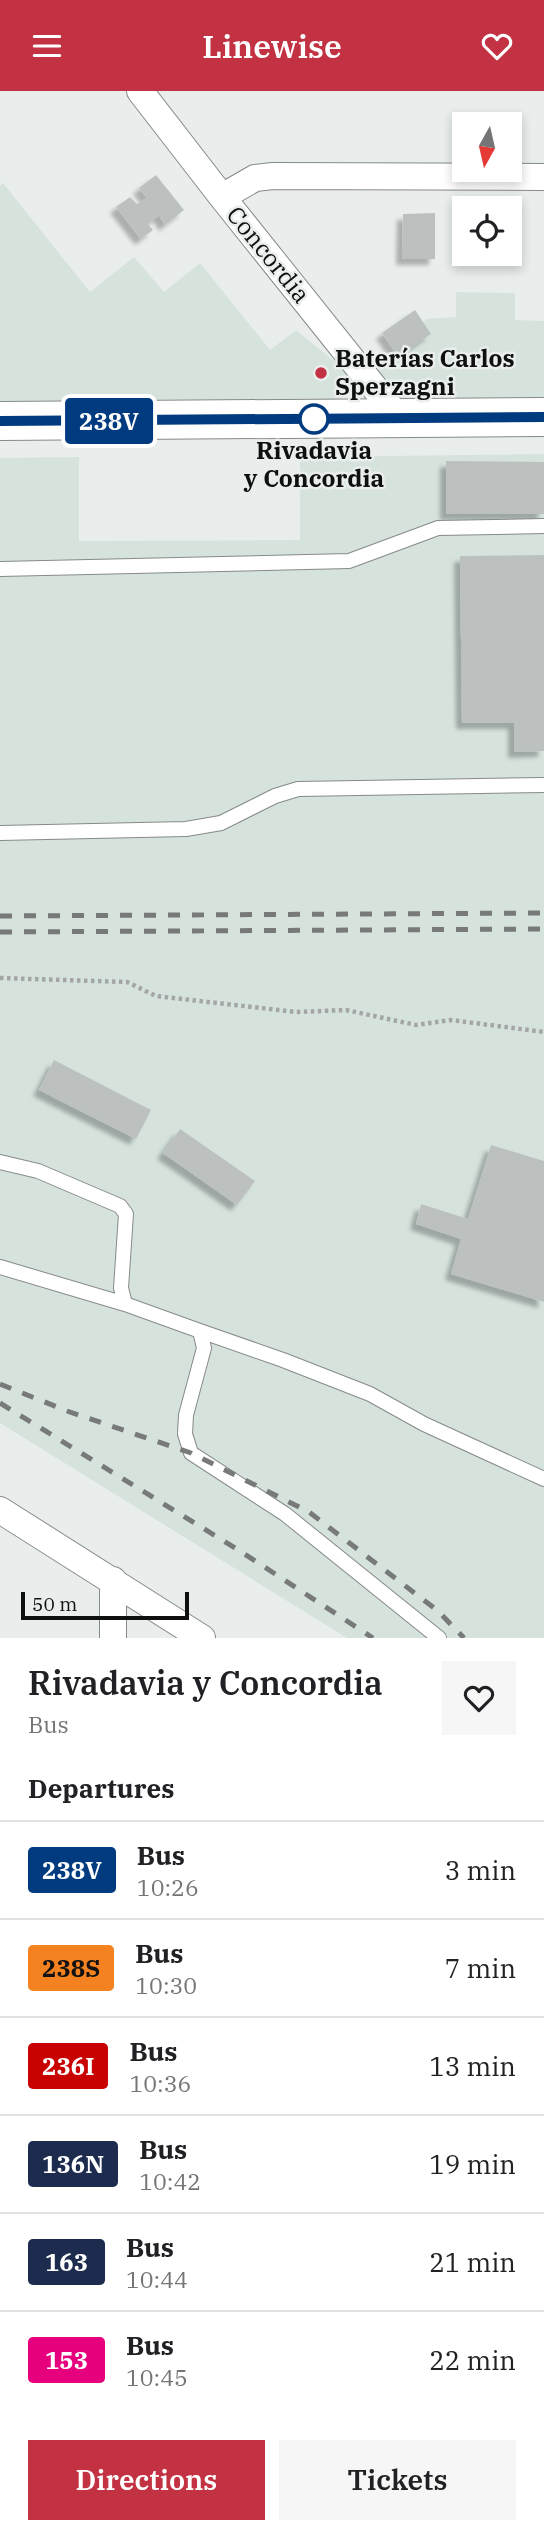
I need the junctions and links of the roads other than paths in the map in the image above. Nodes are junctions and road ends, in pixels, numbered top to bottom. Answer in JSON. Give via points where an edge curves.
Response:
{"nodes":[{"id":1,"x":140,"y":91,"type":"edge"},
{"id":2,"x":544,"y":177,"type":"edge"},
{"id":3,"x":222,"y":197,"type":"junction"},
{"id":4,"x":544,"y":417,"type":"edge"},
{"id":5,"x":398,"y":418,"type":"junction"},
{"id":6,"x":0,"y":421,"type":"edge"},
{"id":7,"x":544,"y":526,"type":"edge"},
{"id":8,"x":0,"y":569,"type":"edge"},
{"id":9,"x":544,"y":785,"type":"edge"},
{"id":10,"x":0,"y":833,"type":"edge"},
{"id":11,"x":0,"y":1162,"type":"edge"},
{"id":12,"x":0,"y":1268,"type":"edge"},
{"id":13,"x":125,"y":1304,"type":"junction"},
{"id":14,"x":200,"y":1331,"type":"junction"},
{"id":15,"x":544,"y":1479,"type":"edge"},
{"id":16,"x":0,"y":1510,"type":"edge"},
{"id":17,"x":113,"y":1580,"type":"junction"},
{"id":18,"x":113,"y":1638,"type":"edge"},
{"id":19,"x":202,"y":1638,"type":"edge"},
{"id":20,"x":439,"y":1638,"type":"edge"}],
"edges":[{"from":1,"to":3,"type":"street","name":"Concordia"},
{"from":2,"to":3,"type":"street","via":[[273,176],[255,178]]},
{"from":3,"to":5,"type":"street","name":"Concordia"},
{"from":4,"to":5,"type":"main road"},
{"from":5,"to":6,"type":"main road"},
{"from":7,"to":8,"type":"lane","via":[[438,528],[349,561]]},
{"from":9,"to":10,"type":"lane","via":[[298,789],[221,823],[186,829]]},
{"from":11,"to":13,"type":"lane","via":[[38,1171],[120,1206],[126,1215],[121,1288]]},
{"from":12,"to":13,"type":"lane"},
{"from":13,"to":14,"type":"lane"},
{"from":14,"to":15,"type":"lane","via":[[370,1394]]},
{"from":14,"to":20,"type":"lane","via":[[204,1348],[186,1415],[191,1453],[285,1514]]},
{"from":16,"to":17,"type":"street"},
{"from":17,"to":18,"type":"street"},
{"from":17,"to":19,"type":"street"}]}
